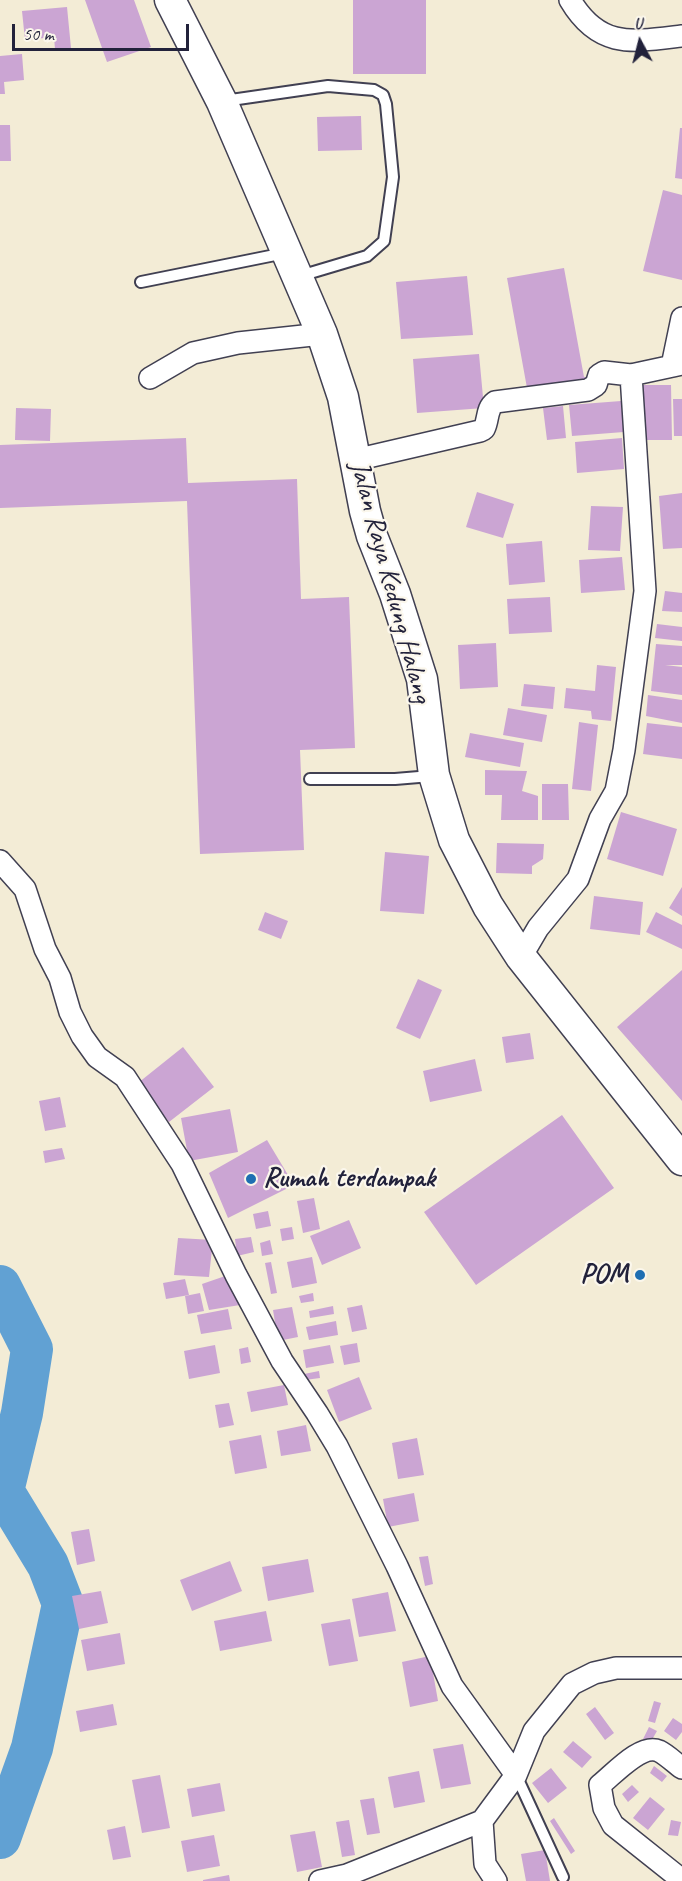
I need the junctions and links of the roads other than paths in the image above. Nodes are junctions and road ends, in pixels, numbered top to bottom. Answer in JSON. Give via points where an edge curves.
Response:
{"nodes":[{"id":1,"x":170,"y":0,"type":"edge"},
{"id":2,"x":570,"y":0,"type":"edge"},
{"id":3,"x":682,"y":36,"type":"edge"},
{"id":4,"x":222,"y":102,"type":"junction"},
{"id":5,"x":292,"y":265,"type":"junction"},
{"id":6,"x":141,"y":282,"type":"dead end"},
{"id":7,"x":682,"y":318,"type":"edge"},
{"id":8,"x":322,"y":334,"type":"junction"},
{"id":9,"x":677,"y":365,"type":"edge"},
{"id":10,"x":631,"y":375,"type":"junction"},
{"id":11,"x":150,"y":378,"type":"dead end"},
{"id":12,"x":356,"y":460,"type":"junction"},
{"id":13,"x":434,"y":775,"type":"junction"},
{"id":14,"x":310,"y":779,"type":"dead end"},
{"id":15,"x":0,"y":861,"type":"edge"},
{"id":16,"x":521,"y":957,"type":"junction"},
{"id":17,"x":682,"y":1160,"type":"edge"},
{"id":18,"x":682,"y":1668,"type":"edge"},
{"id":19,"x":682,"y":1768,"type":"edge"},
{"id":20,"x":516,"y":1775,"type":"junction"},
{"id":21,"x":482,"y":1821,"type":"junction"},
{"id":22,"x":563,"y":1877,"type":"dead end"},
{"id":23,"x":671,"y":1877,"type":"edge"},
{"id":24,"x":320,"y":1881,"type":"edge"},
{"id":25,"x":496,"y":1881,"type":"edge"}],
"edges":[{"from":1,"to":4,"type":"main road","name":"Jalan Raya Kedung Halang"},
{"from":2,"to":3,"type":"street","via":[[581,18],[613,38],[649,40]]},
{"from":4,"to":5,"type":"main road","name":"Jalan Raya Kedung Halang"},
{"from":4,"to":5,"type":"lane","via":[[328,86],[374,90],[383,95],[393,177],[384,241],[367,256]]},
{"from":5,"to":6,"type":"lane"},
{"from":5,"to":8,"type":"main road","name":"Jalan Raya Kedung Halang"},
{"from":7,"to":9,"type":"street"},
{"from":8,"to":11,"type":"street","via":[[238,343],[193,353]]},
{"from":8,"to":12,"type":"main road","name":"Jalan Raya Kedung Halang","via":[[343,397]]},
{"from":9,"to":10,"type":"street"},
{"from":10,"to":12,"type":"street","via":[[604,372],[588,390],[495,402],[480,431]]},
{"from":10,"to":16,"type":"street","via":[[645,591],[624,750],[616,791],[600,819],[578,879],[538,928]]},
{"from":12,"to":13,"type":"main road","name":"Jalan Raya Kedung Halang","via":[[372,536],[422,678]]},
{"from":13,"to":14,"type":"lane"},
{"from":13,"to":16,"type":"main road","name":"Jalan Raya Kedung Halang","via":[[454,840],[488,906]]},
{"from":15,"to":20,"type":"street","via":[[26,889],[45,950],[82,1036],[97,1057],[125,1077],[182,1164],[282,1361],[337,1446],[452,1686]]},
{"from":16,"to":17,"type":"main road","name":"Jalan Raya Kedung Halang"},
{"from":18,"to":20,"type":"street","via":[[615,1668],[572,1684],[534,1731]]},
{"from":19,"to":23,"type":"street","via":[[658,1750],[639,1752],[600,1785],[604,1808],[614,1825]]},
{"from":20,"to":21,"type":"street"},
{"from":20,"to":22,"type":"lane"},
{"from":21,"to":24,"type":"street","via":[[347,1875]]},
{"from":21,"to":25,"type":"street","via":[[485,1864]]}]}
